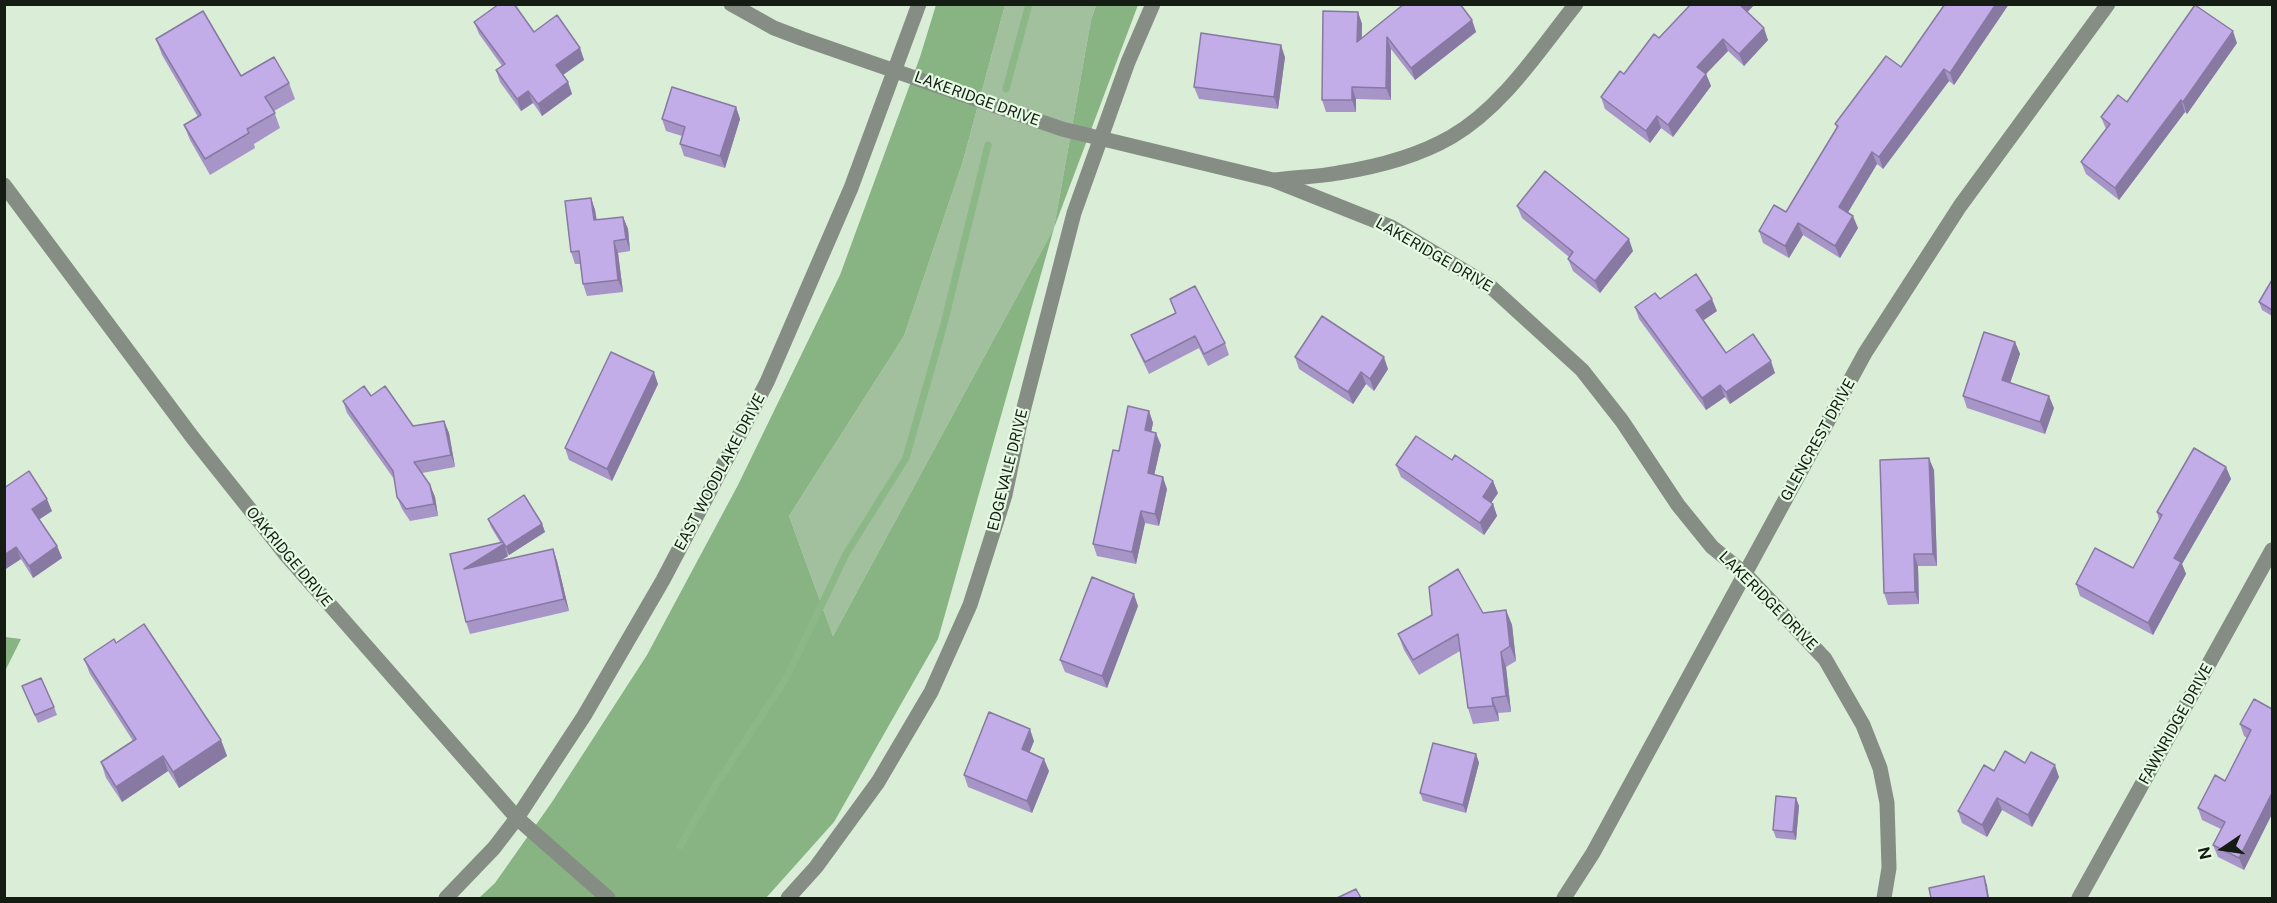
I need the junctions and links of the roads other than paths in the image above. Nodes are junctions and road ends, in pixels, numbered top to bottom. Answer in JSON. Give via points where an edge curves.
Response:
{"nodes":[{"id":1,"x":731,"y":4,"type":"edge"},
{"id":2,"x":919,"y":4,"type":"edge"},
{"id":3,"x":1153,"y":4,"type":"edge"},
{"id":4,"x":1576,"y":4,"type":"edge"},
{"id":5,"x":2108,"y":4,"type":"edge"},
{"id":6,"x":896,"y":70,"type":"junction"},
{"id":7,"x":1099,"y":140,"type":"junction"},
{"id":8,"x":1273,"y":180,"type":"junction"},
{"id":9,"x":4,"y":185,"type":"edge"},
{"id":10,"x":2272,"y":550,"type":"edge"},
{"id":11,"x":1745,"y":574,"type":"junction"},
{"id":12,"x":517,"y":818,"type":"junction"},
{"id":13,"x":446,"y":898,"type":"edge"},
{"id":14,"x":608,"y":898,"type":"edge"},
{"id":15,"x":788,"y":898,"type":"edge"},
{"id":16,"x":1564,"y":898,"type":"edge"},
{"id":17,"x":1884,"y":898,"type":"edge"},
{"id":18,"x":2079,"y":898,"type":"edge"}],
"edges":[{"from":1,"to":6,"type":"street","name":"LAKERIDGE DRIVE","via":[[774,28]]},
{"from":2,"to":6,"type":"street","name":"EAST WOODLAKE DRIVE"},
{"from":3,"to":7,"type":"street","name":"EDGEVALE DRIVE"},
{"from":4,"to":8,"type":"street","via":[[1514,82],[1475,120],[1452,136],[1383,163],[1337,174]]},
{"from":5,"to":11,"type":"street","name":"GLENCREST DRIVE","via":[[1960,206],[1871,343]]},
{"from":6,"to":7,"type":"street","name":"LAKERIDGE DRIVE"},
{"from":6,"to":12,"type":"street","name":"EAST WOODLAKE DRIVE","via":[[851,188],[767,382],[663,580],[584,716]]},
{"from":7,"to":8,"type":"street","name":"LAKERIDGE DRIVE"},
{"from":7,"to":15,"type":"street","name":"EDGEVALE DRIVE","via":[[1074,213],[1005,495],[970,605],[931,692],[878,782],[816,867]]},
{"from":8,"to":11,"type":"street","name":"LAKERIDGE DRIVE","via":[[1391,227],[1491,287],[1582,370],[1622,421],[1678,505],[1712,547]]},
{"from":9,"to":12,"type":"street","name":"OAKRIDGE DRIVE","via":[[193,438],[287,556]]},
{"from":10,"to":18,"type":"street","name":"FAWNRIDGE DRIVE"},
{"from":11,"to":16,"type":"street","name":"GLENCREST DRIVE","via":[[1593,853]]},
{"from":11,"to":17,"type":"street","name":"LAKERIDGE DRIVE","via":[[1825,659],[1863,725],[1880,768],[1887,803],[1889,868]]},
{"from":12,"to":13,"type":"street","name":"EAST WOODLAKE DRIVE"},
{"from":12,"to":14,"type":"street","name":"OAKRIDGE DRIVE"}]}
